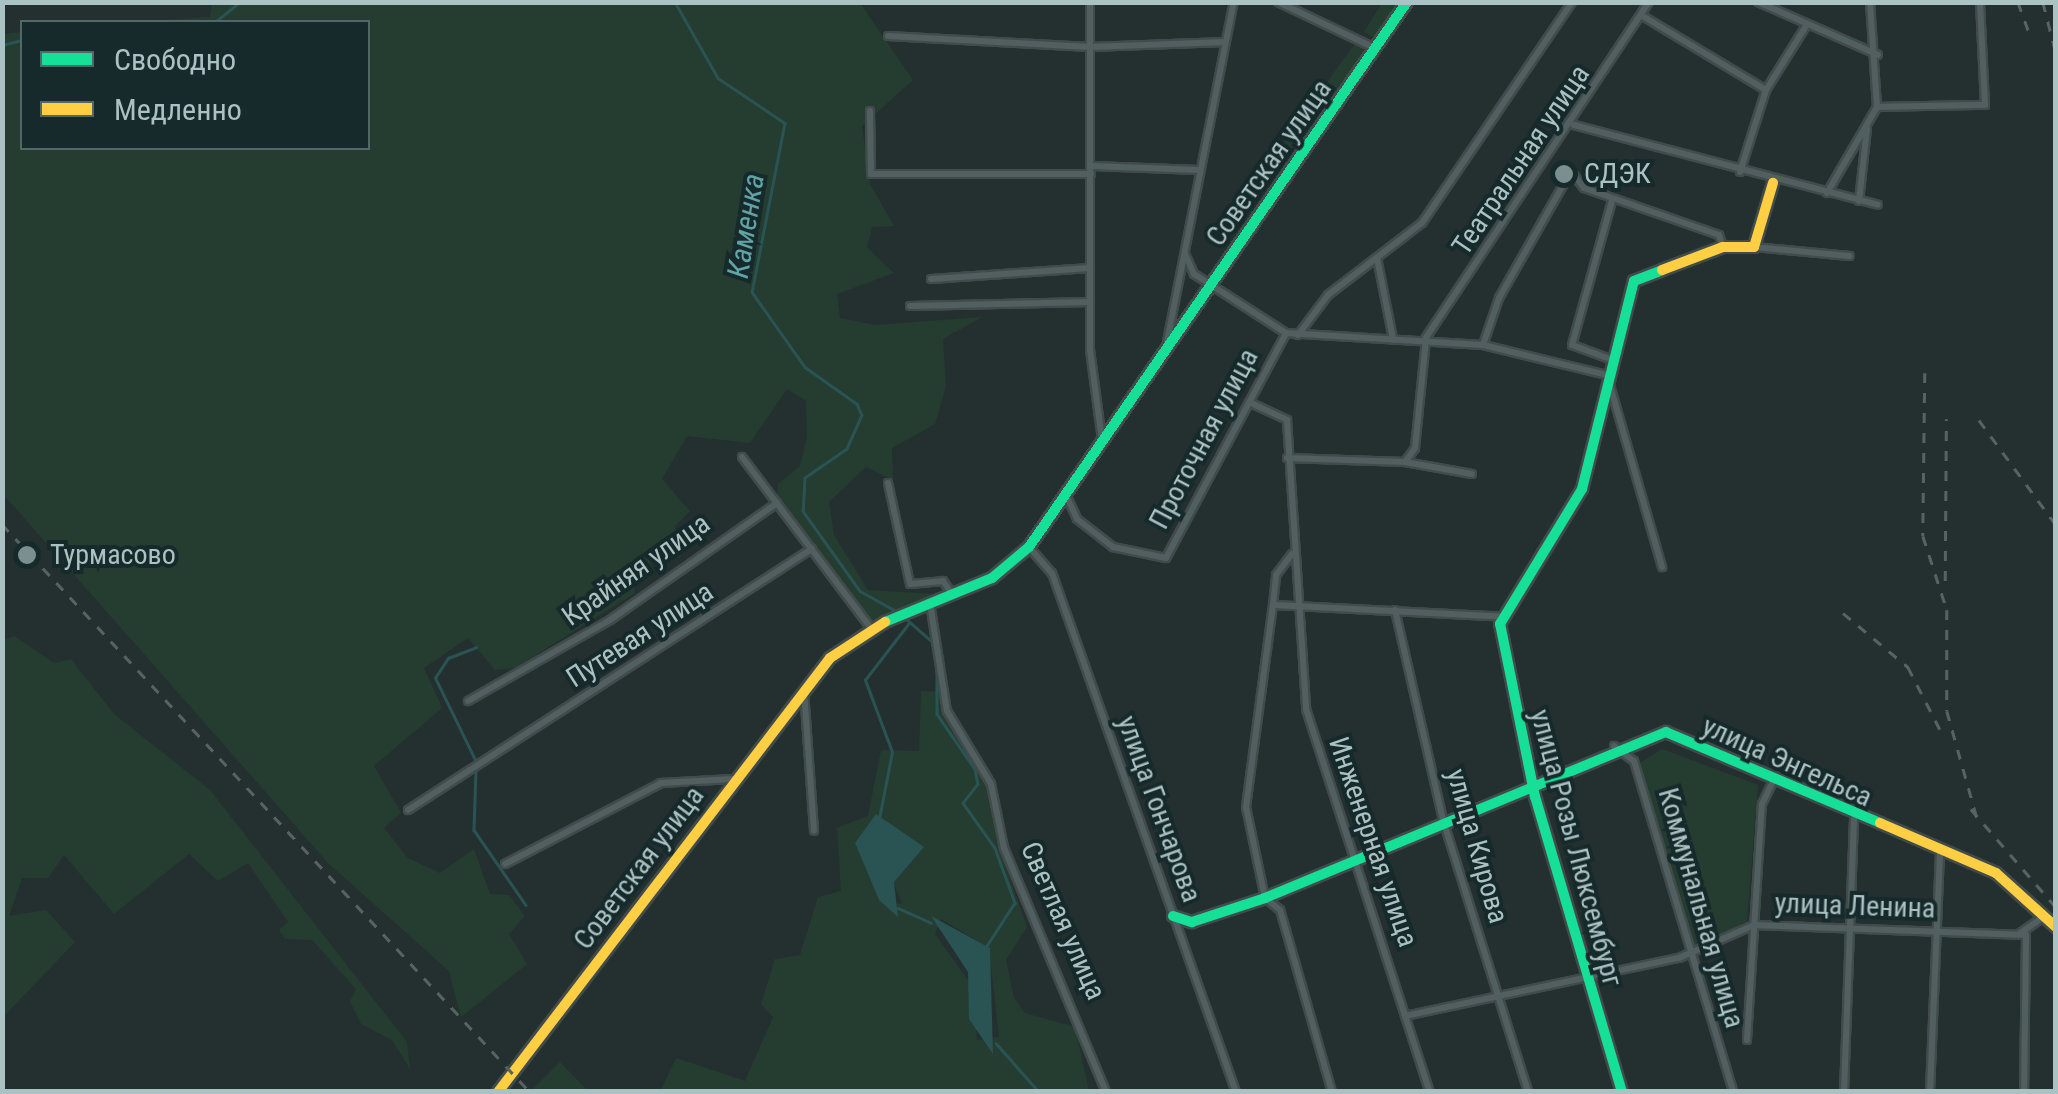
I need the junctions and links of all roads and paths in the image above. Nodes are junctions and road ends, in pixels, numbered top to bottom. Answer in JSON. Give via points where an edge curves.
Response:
{"nodes":[{"id":1,"x":1090,"y":2,"type":"edge"},
{"id":2,"x":1234,"y":2,"type":"edge"},
{"id":3,"x":1278,"y":2,"type":"edge"},
{"id":4,"x":1407,"y":2,"type":"edge"},
{"id":5,"x":1572,"y":2,"type":"edge"},
{"id":6,"x":1649,"y":2,"type":"edge"},
{"id":7,"x":1758,"y":2,"type":"edge"},
{"id":8,"x":1870,"y":2,"type":"edge"},
{"id":9,"x":1980,"y":2,"type":"edge"},
{"id":10,"x":1642,"y":15,"type":"junction"},
{"id":11,"x":1806,"y":26,"type":"junction"},
{"id":12,"x":888,"y":36,"type":"dead end"},
{"id":13,"x":1225,"y":42,"type":"junction"},
{"id":14,"x":1090,"y":48,"type":"junction"},
{"id":15,"x":1375,"y":48,"type":"junction"},
{"id":16,"x":1878,"y":54,"type":"junction"},
{"id":17,"x":1766,"y":90,"type":"junction"},
{"id":18,"x":1877,"y":107,"type":"junction"},
{"id":19,"x":870,"y":111,"type":"dead end"},
{"id":20,"x":1574,"y":125,"type":"junction"},
{"id":21,"x":1867,"y":125,"type":"junction"},
{"id":22,"x":1092,"y":170,"type":"junction"},
{"id":23,"x":1199,"y":170,"type":"junction"},
{"id":24,"x":1740,"y":172,"type":"junction"},
{"id":25,"x":1774,"y":182,"type":"junction"},
{"id":26,"x":1828,"y":192,"type":"junction"},
{"id":27,"x":1859,"y":200,"type":"junction"},
{"id":28,"x":1612,"y":201,"type":"junction"},
{"id":29,"x":1878,"y":205,"type":"dead end"},
{"id":30,"x":1723,"y":247,"type":"junction"},
{"id":31,"x":1754,"y":247,"type":"junction"},
{"id":32,"x":1185,"y":254,"type":"junction"},
{"id":33,"x":1850,"y":256,"type":"dead end"},
{"id":34,"x":1376,"y":258,"type":"junction"},
{"id":35,"x":1090,"y":268,"type":"junction"},
{"id":36,"x":931,"y":279,"type":"dead end"},
{"id":37,"x":1211,"y":287,"type":"junction"},
{"id":38,"x":1090,"y":302,"type":"junction"},
{"id":39,"x":910,"y":306,"type":"dead end"},
{"id":40,"x":1286,"y":333,"type":"junction"},
{"id":41,"x":1298,"y":335,"type":"junction"},
{"id":42,"x":1394,"y":339,"type":"junction"},
{"id":43,"x":1425,"y":339,"type":"junction"},
{"id":44,"x":1483,"y":346,"type":"junction"},
{"id":45,"x":1166,"y":348,"type":"junction"},
{"id":46,"x":1610,"y":359,"type":"junction"},
{"id":47,"x":1606,"y":376,"type":"junction"},
{"id":48,"x":1250,"y":403,"type":"junction"},
{"id":49,"x":1102,"y":442,"type":"junction"},
{"id":50,"x":742,"y":456,"type":"dead end"},
{"id":51,"x":1287,"y":458,"type":"junction"},
{"id":52,"x":1405,"y":462,"type":"junction"},
{"id":53,"x":1472,"y":474,"type":"dead end"},
{"id":54,"x":888,"y":482,"type":"dead end"},
{"id":55,"x":1066,"y":494,"type":"junction"},
{"id":56,"x":778,"y":503,"type":"junction"},
{"id":57,"x":1029,"y":547,"type":"junction"},
{"id":58,"x":812,"y":548,"type":"junction"},
{"id":59,"x":1292,"y":553,"type":"junction"},
{"id":60,"x":1662,"y":567,"type":"dead end"},
{"id":61,"x":953,"y":595,"type":"junction"},
{"id":62,"x":930,"y":603,"type":"junction"},
{"id":63,"x":1298,"y":603,"type":"junction"},
{"id":64,"x":1273,"y":605,"type":"junction"},
{"id":65,"x":1395,"y":610,"type":"junction"},
{"id":66,"x":1506,"y":617,"type":"junction"},
{"id":67,"x":871,"y":628,"type":"junction"},
{"id":68,"x":803,"y":690,"type":"junction"},
{"id":69,"x":468,"y":701,"type":"dead end"},
{"id":70,"x":1614,"y":746,"type":"junction"},
{"id":71,"x":734,"y":779,"type":"junction"},
{"id":72,"x":1532,"y":781,"type":"junction"},
{"id":73,"x":1772,"y":781,"type":"junction"},
{"id":74,"x":408,"y":810,"type":"dead end"},
{"id":75,"x":1854,"y":818,"type":"junction"},
{"id":76,"x":1443,"y":820,"type":"junction"},
{"id":77,"x":814,"y":831,"type":"dead end"},
{"id":78,"x":1940,"y":852,"type":"junction"},
{"id":79,"x":1356,"y":858,"type":"junction"},
{"id":80,"x":505,"y":864,"type":"dead end"},
{"id":81,"x":1265,"y":898,"type":"junction"},
{"id":82,"x":2046,"y":915,"type":"junction"},
{"id":83,"x":1173,"y":916,"type":"junction"},
{"id":84,"x":1754,"y":925,"type":"junction"},
{"id":85,"x":2056,"y":927,"type":"edge"},
{"id":86,"x":1849,"y":928,"type":"junction"},
{"id":87,"x":1935,"y":932,"type":"junction"},
{"id":88,"x":2018,"y":934,"type":"junction"},
{"id":89,"x":1688,"y":955,"type":"junction"},
{"id":90,"x":1585,"y":977,"type":"junction"},
{"id":91,"x":1498,"y":996,"type":"junction"},
{"id":92,"x":1405,"y":1016,"type":"junction"},
{"id":93,"x":1747,"y":1040,"type":"dead end"},
{"id":94,"x":498,"y":1092,"type":"edge"},
{"id":95,"x":1106,"y":1092,"type":"edge"},
{"id":96,"x":1236,"y":1092,"type":"edge"},
{"id":97,"x":1332,"y":1092,"type":"edge"},
{"id":98,"x":1430,"y":1092,"type":"edge"},
{"id":99,"x":1528,"y":1092,"type":"edge"},
{"id":100,"x":1622,"y":1092,"type":"edge"},
{"id":101,"x":1732,"y":1092,"type":"edge"},
{"id":102,"x":1844,"y":1092,"type":"edge"},
{"id":103,"x":1930,"y":1092,"type":"edge"},
{"id":104,"x":2024,"y":1092,"type":"edge"}],
"edges":[{"from":1,"to":14,"type":"street"},
{"from":2,"to":13,"type":"street","name":"Советская улица"},
{"from":3,"to":15,"type":"street"},
{"from":4,"to":15,"type":"street","name":"Советская улица"},
{"from":5,"to":34,"type":"street","via":[[1422,223]]},
{"from":6,"to":10,"type":"street","name":"Театральная улица"},
{"from":7,"to":11,"type":"street"},
{"from":8,"to":16,"type":"street"},
{"from":9,"to":18,"type":"street","via":[[1990,98],[1975,109]]},
{"from":10,"to":17,"type":"street"},
{"from":10,"to":20,"type":"street","name":"Театральная улица"},
{"from":11,"to":16,"type":"street"},
{"from":11,"to":17,"type":"street"},
{"from":12,"to":14,"type":"street"},
{"from":13,"to":14,"type":"street"},
{"from":13,"to":23,"type":"street","name":"Советская улица"},
{"from":14,"to":22,"type":"street"},
{"from":15,"to":37,"type":"street","name":"Советская улица"},
{"from":16,"to":18,"type":"street"},
{"from":17,"to":24,"type":"street"},
{"from":18,"to":21,"type":"street"},
{"from":19,"to":22,"type":"street","via":[[872,174]]},
{"from":20,"to":24,"type":"street"},
{"from":20,"to":43,"type":"street","name":"Театральная улица"},
{"from":21,"to":26,"type":"street"},
{"from":21,"to":27,"type":"street"},
{"from":22,"to":23,"type":"street"},
{"from":22,"to":35,"type":"street"},
{"from":23,"to":32,"type":"street","name":"Советская улица"},
{"from":24,"to":25,"type":"street"},
{"from":25,"to":26,"type":"street"},
{"from":25,"to":31,"type":"street"},
{"from":26,"to":27,"type":"street"},
{"from":27,"to":29,"type":"street"},
{"from":28,"to":30,"type":"street","via":[[1702,228]]},
{"from":28,"to":44,"type":"street","via":[[1571,172],[1499,298]]},
{"from":28,"to":46,"type":"street","via":[[1572,345]]},
{"from":30,"to":31,"type":"street"},
{"from":30,"to":46,"type":"street","via":[[1634,282]]},
{"from":31,"to":33,"type":"street"},
{"from":32,"to":37,"type":"street"},
{"from":32,"to":45,"type":"street","name":"Советская улица"},
{"from":34,"to":41,"type":"street","via":[[1328,295]]},
{"from":34,"to":42,"type":"street"},
{"from":35,"to":36,"type":"street"},
{"from":35,"to":38,"type":"street"},
{"from":37,"to":40,"type":"street"},
{"from":37,"to":45,"type":"street","name":"Советская улица"},
{"from":38,"to":39,"type":"street"},
{"from":38,"to":49,"type":"street"},
{"from":40,"to":41,"type":"street"},
{"from":40,"to":48,"type":"street","name":"Проточная улица"},
{"from":41,"to":42,"type":"street"},
{"from":42,"to":43,"type":"street"},
{"from":43,"to":44,"type":"street"},
{"from":43,"to":52,"type":"street","via":[[1427,379]]},
{"from":44,"to":47,"type":"street"},
{"from":45,"to":49,"type":"street","name":"Советская улица"},
{"from":46,"to":47,"type":"street"},
{"from":47,"to":60,"type":"street"},
{"from":47,"to":66,"type":"street","via":[[1582,489]]},
{"from":48,"to":51,"type":"street","name":"Инженерная улица","via":[[1288,420]]},
{"from":48,"to":55,"type":"street","name":"Проточная улица","via":[[1166,558],[1113,547],[1077,520]]},
{"from":49,"to":55,"type":"street","name":"Советская улица"},
{"from":50,"to":56,"type":"street"},
{"from":51,"to":52,"type":"street"},
{"from":51,"to":59,"type":"street","name":"Инженерная улица"},
{"from":52,"to":53,"type":"street"},
{"from":54,"to":61,"type":"street","via":[[910,584],[942,581]]},
{"from":55,"to":57,"type":"street","name":"Советская улица"},
{"from":56,"to":58,"type":"street"},
{"from":56,"to":69,"type":"street","name":"Крайняя улица","via":[[610,620]]},
{"from":57,"to":61,"type":"street","name":"Советская улица","via":[[1006,570]]},
{"from":57,"to":83,"type":"street","name":"улица Гончарова","via":[[1052,573]]},
{"from":58,"to":67,"type":"street"},
{"from":58,"to":74,"type":"street","name":"Путевая улица"},
{"from":59,"to":63,"type":"street","name":"Инженерная улица"},
{"from":59,"to":64,"type":"street","via":[[1276,576]]},
{"from":61,"to":62,"type":"street","name":"Советская улица"},
{"from":62,"to":67,"type":"street","name":"Советская улица"},
{"from":62,"to":95,"type":"street","name":"Светлая улица","via":[[947,672],[940,692],[990,784],[1004,848]]},
{"from":63,"to":64,"type":"street"},
{"from":63,"to":65,"type":"street"},
{"from":63,"to":79,"type":"street","name":"Инженерная улица","via":[[1306,709]]},
{"from":64,"to":81,"type":"street","via":[[1247,768]]},
{"from":65,"to":66,"type":"street"},
{"from":65,"to":76,"type":"street","name":"улица Кирова"},
{"from":66,"to":72,"type":"street","name":"улица Розы Люксембург","via":[[1498,634]]},
{"from":67,"to":68,"type":"street","name":"Советская улица"},
{"from":68,"to":71,"type":"street","name":"Советская улица"},
{"from":68,"to":77,"type":"street"},
{"from":70,"to":72,"type":"street","name":"улица Энгельса"},
{"from":70,"to":73,"type":"street","name":"улица Энгельса","via":[[1666,732]]},
{"from":70,"to":89,"type":"street","name":"Коммунальная улица","via":[[1634,761]]},
{"from":71,"to":80,"type":"street","via":[[661,783]]},
{"from":71,"to":94,"type":"street","name":"Советская улица"},
{"from":72,"to":76,"type":"street","name":"улица Энгельса"},
{"from":72,"to":90,"type":"street","name":"улица Розы Люксембург"},
{"from":73,"to":75,"type":"street","name":"улица Энгельса"},
{"from":73,"to":84,"type":"street","via":[[1762,804]]},
{"from":75,"to":78,"type":"street","name":"улица Энгельса"},
{"from":75,"to":86,"type":"street"},
{"from":76,"to":79,"type":"street","name":"улица Энгельса"},
{"from":76,"to":91,"type":"street","name":"улица Кирова"},
{"from":78,"to":82,"type":"street","name":"улица Энгельса","via":[[1996,873]]},
{"from":78,"to":87,"type":"street"},
{"from":79,"to":81,"type":"street","name":"улица Энгельса"},
{"from":79,"to":92,"type":"street","name":"Инженерная улица"},
{"from":81,"to":83,"type":"street","name":"улица Энгельса","via":[[1192,922]]},
{"from":81,"to":97,"type":"street","via":[[1280,910]]},
{"from":82,"to":85,"type":"street","name":"улица Энгельса"},
{"from":82,"to":88,"type":"street"},
{"from":83,"to":96,"type":"street","name":"улица Гончарова"},
{"from":84,"to":86,"type":"street","name":"улица Ленина"},
{"from":84,"to":89,"type":"street","name":"улица Ленина"},
{"from":84,"to":93,"type":"street"},
{"from":86,"to":87,"type":"street","name":"улица Ленина"},
{"from":86,"to":102,"type":"street"},
{"from":87,"to":88,"type":"street","name":"улица Ленина"},
{"from":87,"to":103,"type":"street"},
{"from":88,"to":104,"type":"street","via":[[2029,940]]},
{"from":89,"to":90,"type":"street","name":"улица Ленина"},
{"from":89,"to":101,"type":"street","name":"Коммунальная улица"},
{"from":90,"to":91,"type":"street","name":"улица Ленина"},
{"from":90,"to":100,"type":"street","name":"улица Розы Люксембург"},
{"from":91,"to":92,"type":"street","name":"улица Ленина"},
{"from":91,"to":99,"type":"street","name":"улица Кирова"},
{"from":92,"to":98,"type":"street","name":"Инженерная улица"}]}
